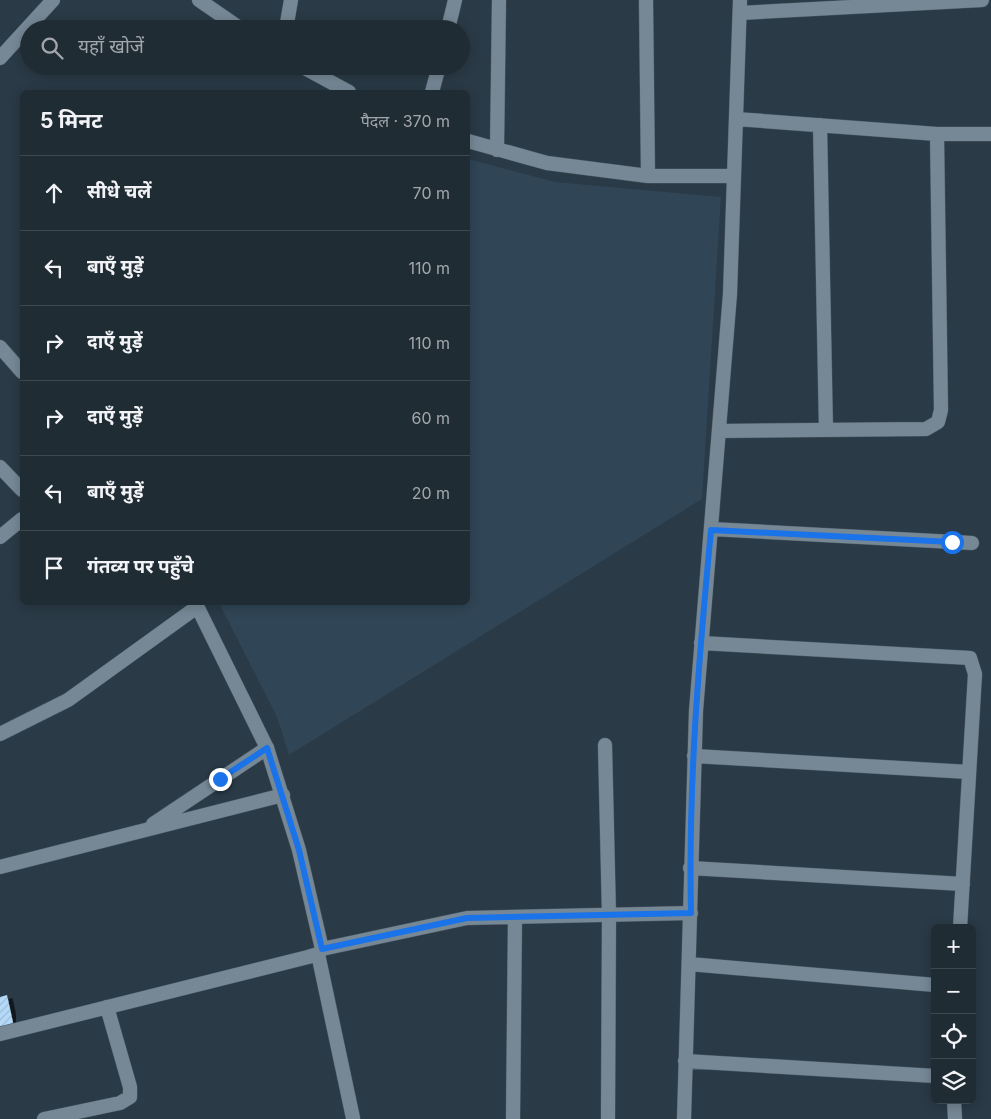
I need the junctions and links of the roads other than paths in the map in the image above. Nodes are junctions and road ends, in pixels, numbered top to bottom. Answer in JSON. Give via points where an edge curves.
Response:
{"nodes":[{"id":1,"x":53,"y":0,"type":"edge"},
{"id":2,"x":199,"y":0,"type":"edge"},
{"id":3,"x":291,"y":0,"type":"edge"},
{"id":4,"x":456,"y":0,"type":"edge"},
{"id":5,"x":499,"y":0,"type":"edge"},
{"id":6,"x":646,"y":0,"type":"edge"},
{"id":7,"x":982,"y":0,"type":"edge"},
{"id":8,"x":740,"y":6,"type":"edge"},
{"id":9,"x":35,"y":20,"type":"edge"},
{"id":10,"x":228,"y":20,"type":"edge"},
{"id":11,"x":288,"y":20,"type":"edge"},
{"id":12,"x":450,"y":20,"type":"edge"},
{"id":13,"x":20,"y":36,"type":"edge"},
{"id":14,"x":0,"y":58,"type":"edge"},
{"id":15,"x":318,"y":75,"type":"edge"},
{"id":16,"x":437,"y":75,"type":"edge"},
{"id":17,"x":345,"y":90,"type":"edge"},
{"id":18,"x":433,"y":90,"type":"edge"},
{"id":19,"x":736,"y":119,"type":"junction"},
{"id":20,"x":820,"y":125,"type":"junction"},
{"id":21,"x":937,"y":134,"type":"junction"},
{"id":22,"x":991,"y":134,"type":"edge"},
{"id":23,"x":470,"y":142,"type":"edge"},
{"id":24,"x":497,"y":150,"type":"junction"},
{"id":25,"x":648,"y":176,"type":"junction"},
{"id":26,"x":734,"y":176,"type":"junction"},
{"id":27,"x":0,"y":348,"type":"edge"},
{"id":28,"x":20,"y":370,"type":"edge"},
{"id":29,"x":826,"y":430,"type":"junction"},
{"id":30,"x":719,"y":431,"type":"junction"},
{"id":31,"x":0,"y":467,"type":"edge"},
{"id":32,"x":20,"y":488,"type":"edge"},
{"id":33,"x":20,"y":521,"type":"edge"},
{"id":34,"x":711,"y":530,"type":"junction"},
{"id":35,"x":0,"y":536,"type":"edge"},
{"id":36,"x":972,"y":543,"type":"dead end"},
{"id":37,"x":196,"y":605,"type":"edge"},
{"id":38,"x":700,"y":643,"type":"junction"},
{"id":39,"x":0,"y":734,"type":"edge"},
{"id":40,"x":605,"y":745,"type":"dead end"},
{"id":41,"x":267,"y":748,"type":"junction"},
{"id":42,"x":694,"y":756,"type":"junction"},
{"id":43,"x":969,"y":772,"type":"junction"},
{"id":44,"x":283,"y":795,"type":"junction"},
{"id":45,"x":144,"y":830,"type":"junction"},
{"id":46,"x":0,"y":867,"type":"edge"},
{"id":47,"x":690,"y":868,"type":"junction"},
{"id":48,"x":962,"y":884,"type":"junction"},
{"id":49,"x":691,"y":913,"type":"junction"},
{"id":50,"x":609,"y":915,"type":"junction"},
{"id":51,"x":515,"y":917,"type":"junction"},
{"id":52,"x":960,"y":924,"type":"edge"},
{"id":53,"x":320,"y":952,"type":"junction"},
{"id":54,"x":689,"y":964,"type":"junction"},
{"id":55,"x":931,"y":985,"type":"edge"},
{"id":56,"x":107,"y":1007,"type":"junction"},
{"id":57,"x":0,"y":1034,"type":"edge"},
{"id":58,"x":686,"y":1061,"type":"junction"},
{"id":59,"x":931,"y":1076,"type":"edge"},
{"id":60,"x":954,"y":1104,"type":"edge"},
{"id":61,"x":353,"y":1118,"type":"edge"},
{"id":62,"x":44,"y":1119,"type":"edge"},
{"id":63,"x":513,"y":1119,"type":"edge"},
{"id":64,"x":608,"y":1119,"type":"edge"},
{"id":65,"x":684,"y":1119,"type":"edge"},
{"id":66,"x":955,"y":1119,"type":"edge"}],
"edges":[{"from":1,"to":9,"type":"street"},
{"from":2,"to":10,"type":"street"},
{"from":3,"to":11,"type":"street"},
{"from":4,"to":12,"type":"street"},
{"from":5,"to":24,"type":"street"},
{"from":6,"to":25,"type":"street"},
{"from":7,"to":8,"type":"street"},
{"from":8,"to":19,"type":"street"},
{"from":13,"to":14,"type":"street"},
{"from":15,"to":17,"type":"street"},
{"from":16,"to":18,"type":"street"},
{"from":19,"to":20,"type":"street"},
{"from":19,"to":26,"type":"street"},
{"from":20,"to":21,"type":"street"},
{"from":20,"to":29,"type":"street"},
{"from":21,"to":22,"type":"street"},
{"from":21,"to":29,"type":"street","via":[[941,410],[938,422],[926,429]]},
{"from":23,"to":24,"type":"street"},
{"from":24,"to":25,"type":"street","via":[[547,163]]},
{"from":25,"to":26,"type":"street"},
{"from":26,"to":30,"type":"street","via":[[730,294]]},
{"from":27,"to":28,"type":"street"},
{"from":29,"to":30,"type":"street"},
{"from":30,"to":34,"type":"street"},
{"from":31,"to":32,"type":"street"},
{"from":33,"to":35,"type":"street"},
{"from":34,"to":36,"type":"street"},
{"from":34,"to":38,"type":"street"},
{"from":37,"to":39,"type":"street","via":[[68,700]]},
{"from":37,"to":41,"type":"street"},
{"from":38,"to":42,"type":"street"},
{"from":38,"to":43,"type":"street","via":[[970,658],[975,674]]},
{"from":40,"to":50,"type":"street"},
{"from":41,"to":44,"type":"street"},
{"from":41,"to":45,"type":"street"},
{"from":42,"to":43,"type":"street"},
{"from":42,"to":47,"type":"street"},
{"from":43,"to":48,"type":"street"},
{"from":44,"to":45,"type":"street"},
{"from":44,"to":53,"type":"street","via":[[299,850]]},
{"from":45,"to":46,"type":"street"},
{"from":47,"to":48,"type":"street"},
{"from":47,"to":49,"type":"street"},
{"from":48,"to":52,"type":"street"},
{"from":49,"to":50,"type":"street"},
{"from":49,"to":54,"type":"street"},
{"from":50,"to":51,"type":"street"},
{"from":50,"to":64,"type":"street"},
{"from":51,"to":53,"type":"street","via":[[467,918]]},
{"from":51,"to":63,"type":"street"},
{"from":53,"to":56,"type":"street"},
{"from":53,"to":61,"type":"street"},
{"from":54,"to":55,"type":"street"},
{"from":54,"to":58,"type":"street"},
{"from":56,"to":57,"type":"street"},
{"from":56,"to":62,"type":"street","via":[[130,1097],[120,1103]]},
{"from":58,"to":59,"type":"street"},
{"from":58,"to":65,"type":"street"},
{"from":60,"to":66,"type":"street"}]}
